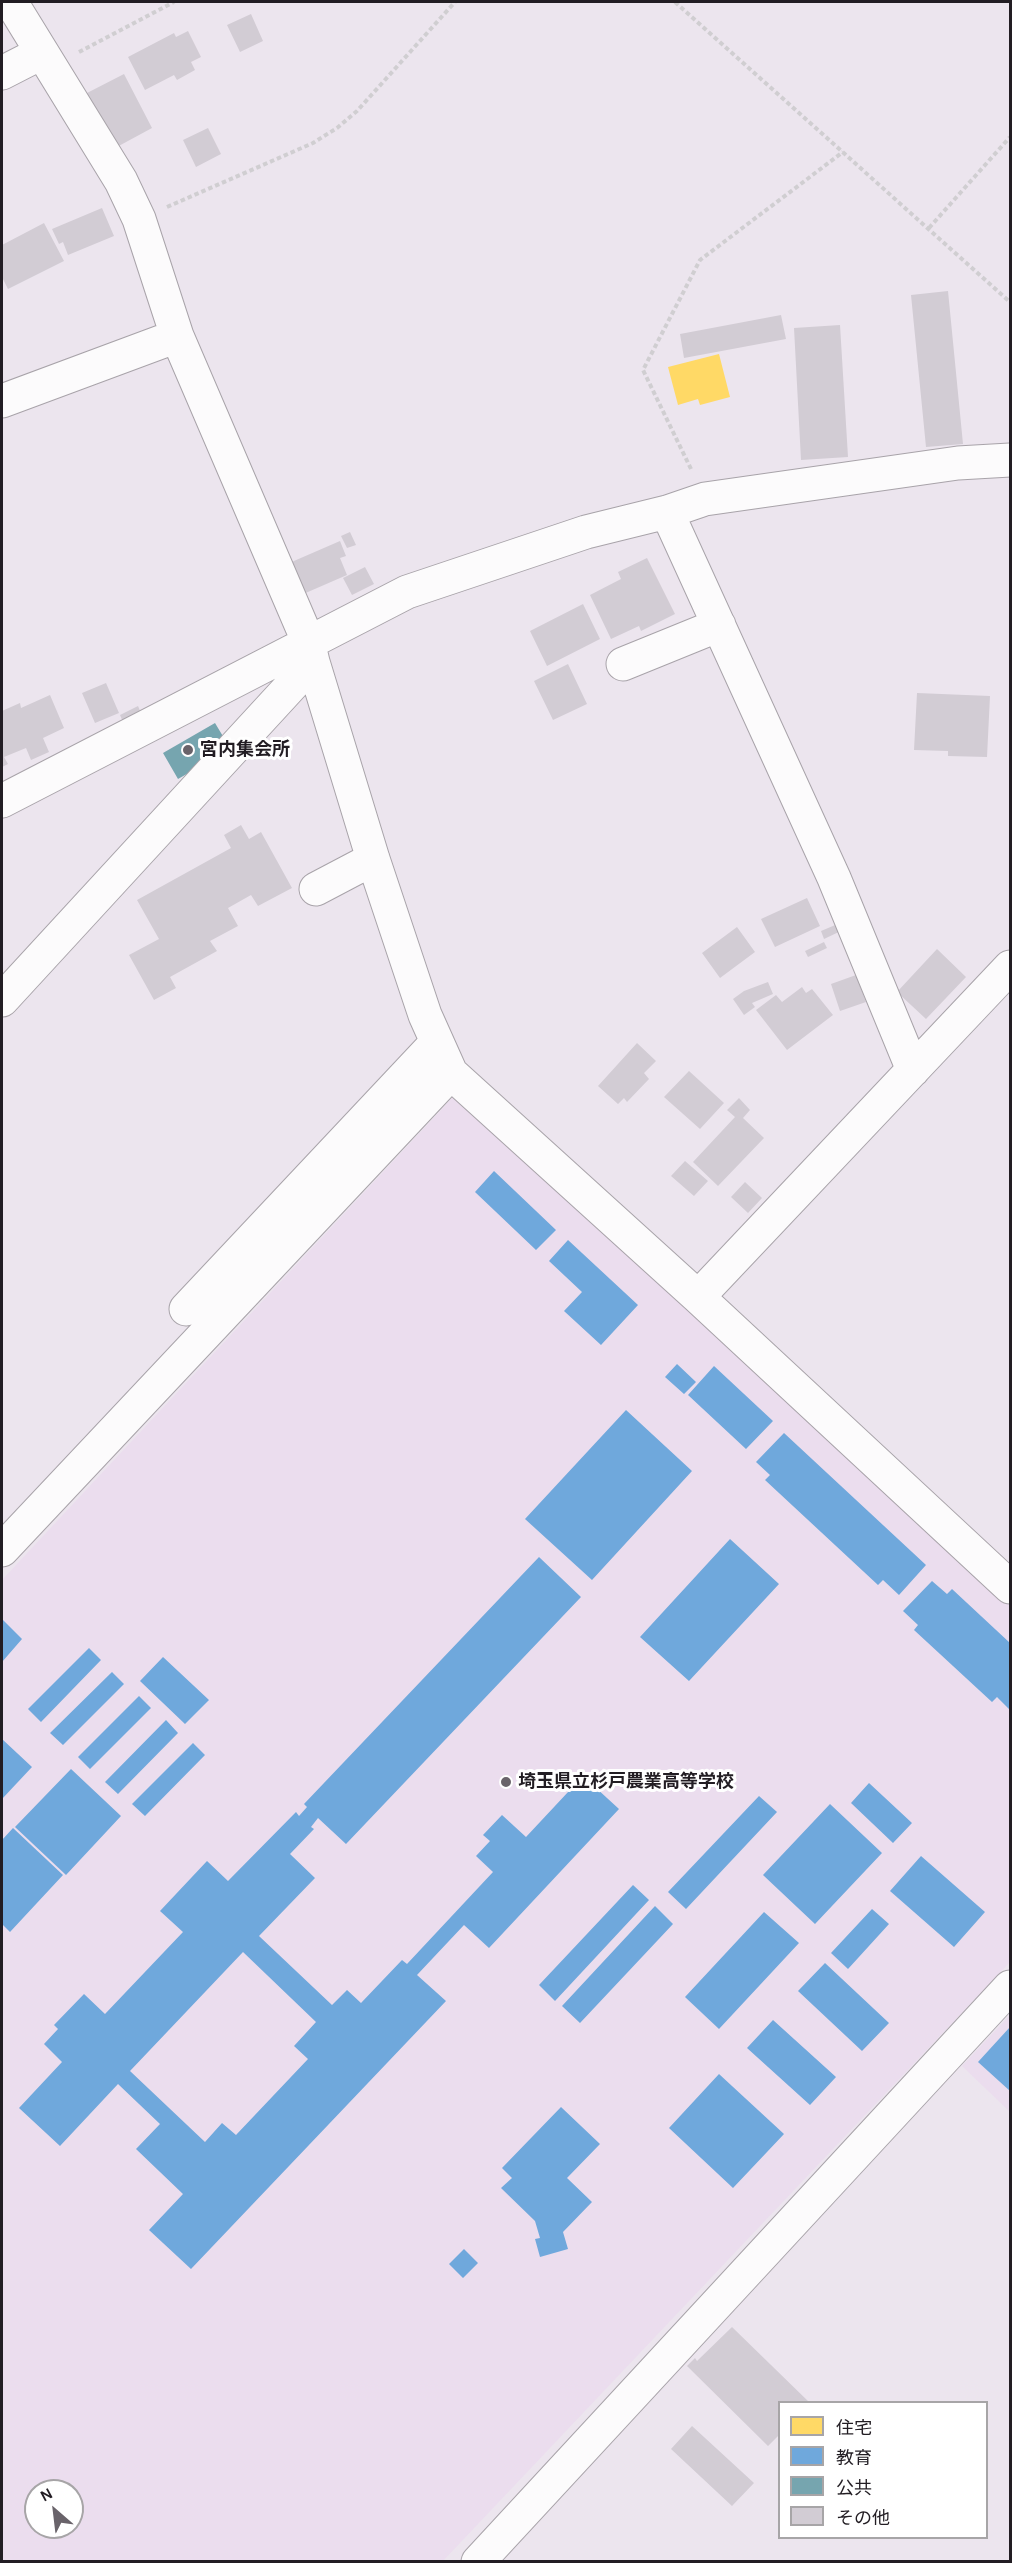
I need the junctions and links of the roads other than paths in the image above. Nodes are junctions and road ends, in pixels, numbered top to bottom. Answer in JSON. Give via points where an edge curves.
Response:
{"nodes":[{"id":1,"x":11,"y":2,"type":"edge"},
{"id":2,"x":46,"y":60,"type":"junction"},
{"id":3,"x":2,"y":73,"type":"edge"},
{"id":4,"x":177,"y":336,"type":"junction"},
{"id":5,"x":2,"y":401,"type":"edge"},
{"id":6,"x":1011,"y":460,"type":"edge"},
{"id":7,"x":667,"y":512,"type":"junction"},
{"id":8,"x":718,"y":625,"type":"junction"},
{"id":9,"x":310,"y":652,"type":"junction"},
{"id":10,"x":623,"y":664,"type":"dead end"},
{"id":11,"x":2,"y":801,"type":"edge"},
{"id":12,"x":373,"y":858,"type":"junction"},
{"id":13,"x":316,"y":889,"type":"dead end"},
{"id":14,"x":44,"y":954,"type":"junction"},
{"id":15,"x":1011,"y":967,"type":"edge"},
{"id":16,"x":2,"y":978,"type":"edge"},
{"id":17,"x":2,"y":1000,"type":"edge"},
{"id":18,"x":437,"y":1042,"type":"junction"},
{"id":19,"x":913,"y":1070,"type":"junction"},
{"id":20,"x":451,"y":1073,"type":"junction"},
{"id":21,"x":698,"y":1297,"type":"junction"},
{"id":22,"x":186,"y":1309,"type":"dead end"},
{"id":23,"x":2,"y":1550,"type":"edge"},
{"id":24,"x":1011,"y":1587,"type":"edge"},
{"id":25,"x":1011,"y":1987,"type":"edge"},
{"id":26,"x":478,"y":2562,"type":"edge"}],
"edges":[{"from":1,"to":2,"type":"street"},
{"from":2,"to":3,"type":"street"},
{"from":2,"to":4,"type":"street","via":[[121,181],[139,219]]},
{"from":4,"to":5,"type":"street"},
{"from":4,"to":9,"type":"street"},
{"from":6,"to":7,"type":"street","via":[[705,500]]},
{"from":7,"to":8,"type":"street"},
{"from":7,"to":9,"type":"street","via":[[586,532],[407,592]]},
{"from":8,"to":10,"type":"street"},
{"from":8,"to":19,"type":"street","via":[[834,878]]},
{"from":9,"to":11,"type":"street"},
{"from":9,"to":12,"type":"street"},
{"from":9,"to":14,"type":"street"},
{"from":12,"to":13,"type":"street"},
{"from":12,"to":18,"type":"street"},
{"from":14,"to":16,"type":"street"},
{"from":14,"to":17,"type":"street"},
{"from":15,"to":19,"type":"street"},
{"from":18,"to":20,"type":"street"},
{"from":18,"to":22,"type":"street"},
{"from":19,"to":21,"type":"street"},
{"from":20,"to":21,"type":"street"},
{"from":20,"to":23,"type":"street"},
{"from":21,"to":24,"type":"street"},
{"from":25,"to":26,"type":"street"}]}
